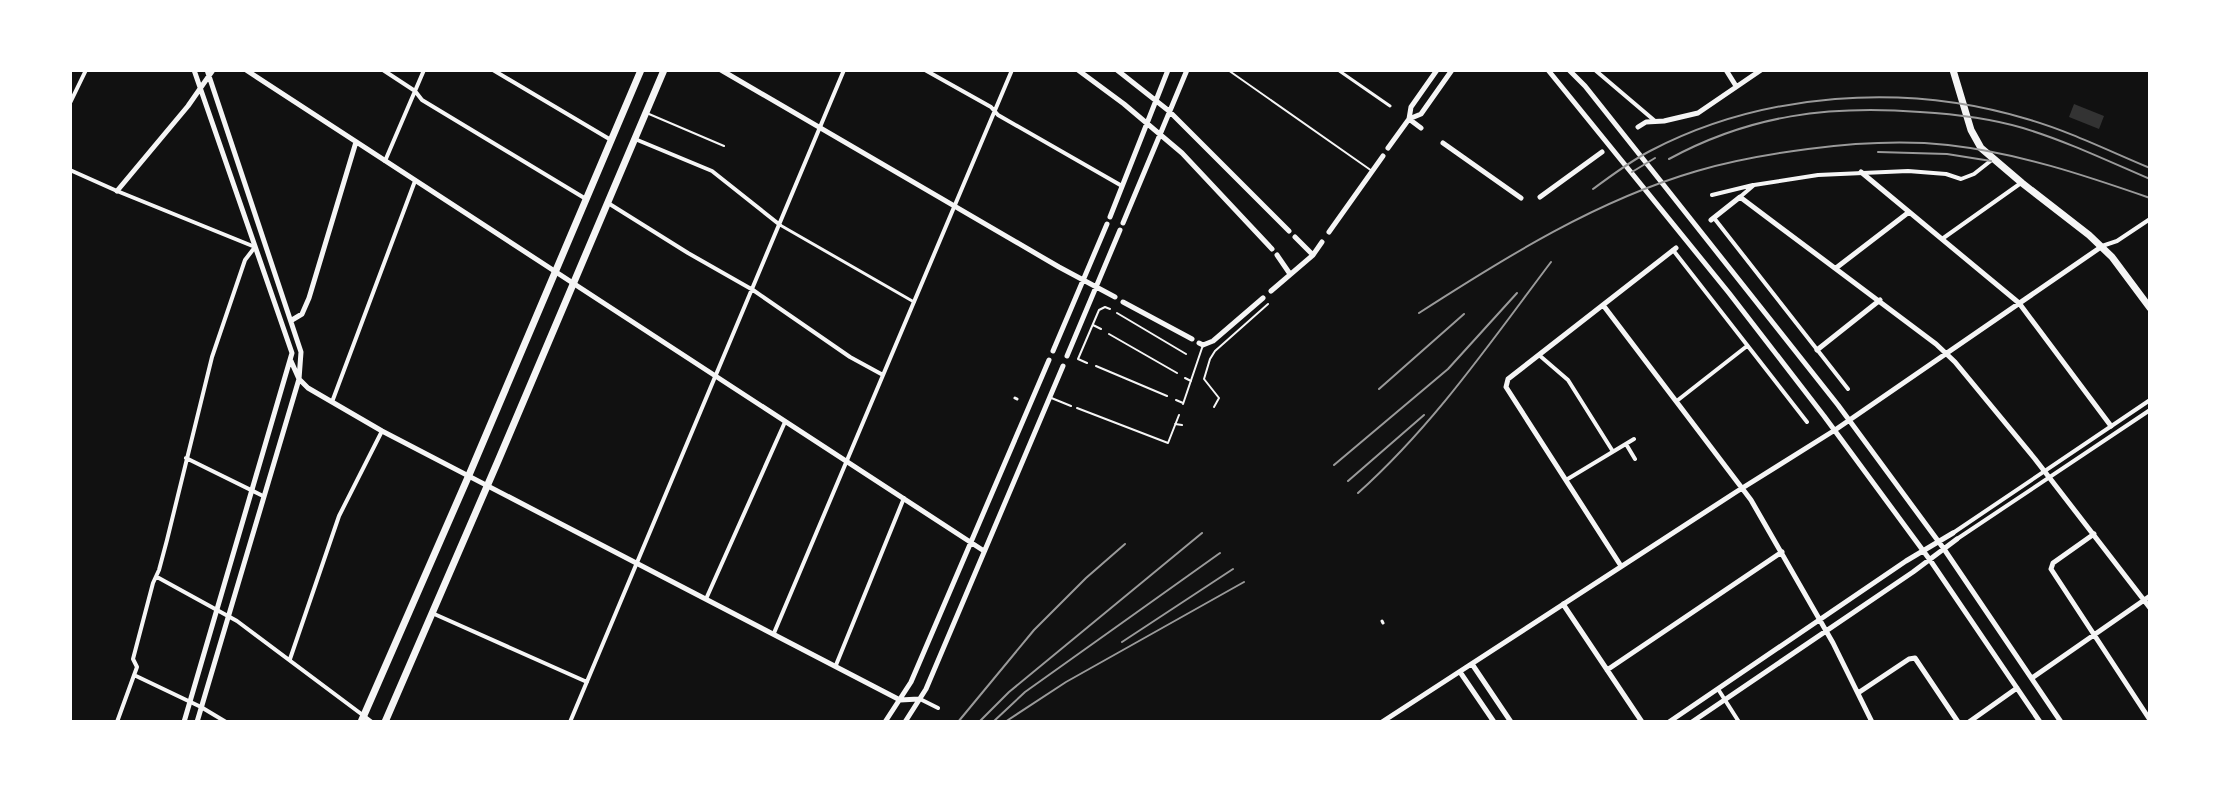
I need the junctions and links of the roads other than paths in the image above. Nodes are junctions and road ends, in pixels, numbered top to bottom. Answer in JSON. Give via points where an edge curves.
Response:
{"nodes":[{"id":1,"x":86,"y":70,"type":"edge"},
{"id":2,"x":194,"y":70,"type":"edge"},
{"id":3,"x":246,"y":70,"type":"edge"},
{"id":4,"x":383,"y":70,"type":"edge"},
{"id":5,"x":424,"y":70,"type":"edge"},
{"id":6,"x":493,"y":70,"type":"edge"},
{"id":7,"x":641,"y":70,"type":"edge"},
{"id":8,"x":664,"y":70,"type":"edge"},
{"id":9,"x":721,"y":70,"type":"edge"},
{"id":10,"x":844,"y":70,"type":"edge"},
{"id":11,"x":925,"y":70,"type":"edge"},
{"id":12,"x":1012,"y":70,"type":"edge"},
{"id":13,"x":1078,"y":70,"type":"edge"},
{"id":14,"x":1117,"y":70,"type":"edge"},
{"id":15,"x":1168,"y":70,"type":"edge"},
{"id":16,"x":1187,"y":70,"type":"edge"},
{"id":17,"x":1228,"y":70,"type":"edge"},
{"id":18,"x":1338,"y":70,"type":"edge"},
{"id":19,"x":1437,"y":70,"type":"edge"},
{"id":20,"x":1452,"y":70,"type":"edge"},
{"id":21,"x":1548,"y":70,"type":"edge"},
{"id":22,"x":1569,"y":70,"type":"edge"},
{"id":23,"x":1595,"y":70,"type":"edge"},
{"id":24,"x":1726,"y":70,"type":"edge"},
{"id":25,"x":1761,"y":70,"type":"edge"},
{"id":26,"x":1953,"y":70,"type":"edge"},
{"id":27,"x":210,"y":72,"type":"edge"},
{"id":28,"x":1736,"y":86,"type":"junction"},
{"id":29,"x":200,"y":88,"type":"junction"},
{"id":30,"x":415,"y":92,"type":"junction"},
{"id":31,"x":1156,"y":100,"type":"junction"},
{"id":32,"x":70,"y":103,"type":"edge"},
{"id":33,"x":1390,"y":106,"type":"dead end"},
{"id":34,"x":995,"y":111,"type":"junction"},
{"id":35,"x":1169,"y":111,"type":"junction"},
{"id":36,"x":646,"y":112,"type":"junction"},
{"id":37,"x":1409,"y":119,"type":"junction"},
{"id":38,"x":1655,"y":121,"type":"junction"},
{"id":39,"x":1147,"y":123,"type":"junction"},
{"id":40,"x":1638,"y":127,"type":"dead end"},
{"id":41,"x":1421,"y":128,"type":"dead end"},
{"id":42,"x":820,"y":129,"type":"junction"},
{"id":43,"x":1160,"y":133,"type":"junction"},
{"id":44,"x":635,"y":138,"type":"junction"},
{"id":45,"x":612,"y":141,"type":"junction"},
{"id":46,"x":356,"y":142,"type":"junction"},
{"id":47,"x":1443,"y":143,"type":"dead end"},
{"id":48,"x":724,"y":146,"type":"dead end"},
{"id":49,"x":1388,"y":148,"type":"dead end"},
{"id":50,"x":1602,"y":152,"type":"dead end"},
{"id":51,"x":1383,"y":156,"type":"dead end"},
{"id":52,"x":1993,"y":159,"type":"junction"},
{"id":53,"x":385,"y":161,"type":"junction"},
{"id":54,"x":70,"y":170,"type":"edge"},
{"id":55,"x":1372,"y":171,"type":"junction"},
{"id":56,"x":1861,"y":172,"type":"junction"},
{"id":57,"x":415,"y":181,"type":"junction"},
{"id":58,"x":2022,"y":183,"type":"junction"},
{"id":59,"x":1754,"y":185,"type":"junction"},
{"id":60,"x":1122,"y":186,"type":"junction"},
{"id":61,"x":117,"y":191,"type":"junction"},
{"id":62,"x":1712,"y":195,"type":"dead end"},
{"id":63,"x":1540,"y":197,"type":"dead end"},
{"id":64,"x":1740,"y":197,"type":"junction"},
{"id":65,"x":1521,"y":198,"type":"dead end"},
{"id":66,"x":587,"y":199,"type":"junction"},
{"id":67,"x":608,"y":203,"type":"junction"},
{"id":68,"x":954,"y":206,"type":"junction"},
{"id":69,"x":1909,"y":212,"type":"junction"},
{"id":70,"x":1110,"y":217,"type":"dead end"},
{"id":71,"x":1713,"y":219,"type":"joint"},
{"id":72,"x":2149,"y":220,"type":"edge"},
{"id":73,"x":1123,"y":223,"type":"dead end"},
{"id":74,"x":1107,"y":224,"type":"dead end"},
{"id":75,"x":780,"y":225,"type":"junction"},
{"id":76,"x":1120,"y":230,"type":"dead end"},
{"id":77,"x":1289,"y":231,"type":"dead end"},
{"id":78,"x":1329,"y":232,"type":"dead end"},
{"id":79,"x":1295,"y":237,"type":"dead end"},
{"id":80,"x":1942,"y":239,"type":"junction"},
{"id":81,"x":1322,"y":242,"type":"dead end"},
{"id":82,"x":255,"y":247,"type":"junction"},
{"id":83,"x":2101,"y":247,"type":"junction"},
{"id":84,"x":1272,"y":249,"type":"dead end"},
{"id":85,"x":1675,"y":249,"type":"joint"},
{"id":86,"x":1277,"y":255,"type":"dead end"},
{"id":87,"x":1313,"y":255,"type":"junction"},
{"id":88,"x":1836,"y":268,"type":"junction"},
{"id":89,"x":555,"y":272,"type":"junction"},
{"id":90,"x":1290,"y":274,"type":"junction"},
{"id":91,"x":1084,"y":280,"type":"junction"},
{"id":92,"x":574,"y":284,"type":"junction"},
{"id":93,"x":1096,"y":287,"type":"junction"},
{"id":94,"x":753,"y":290,"type":"junction"},
{"id":95,"x":1273,"y":290,"type":"dead end"},
{"id":96,"x":1115,"y":297,"type":"dead end"},
{"id":97,"x":1263,"y":298,"type":"dead end"},
{"id":98,"x":1880,"y":300,"type":"junction"},
{"id":99,"x":914,"y":302,"type":"junction"},
{"id":100,"x":1123,"y":302,"type":"dead end"},
{"id":101,"x":2019,"y":303,"type":"junction"},
{"id":102,"x":1268,"y":304,"type":"dead end"},
{"id":103,"x":1603,"y":304,"type":"junction"},
{"id":104,"x":2150,"y":308,"type":"edge"},
{"id":105,"x":1110,"y":309,"type":"dead end"},
{"id":106,"x":1117,"y":314,"type":"dead end"},
{"id":107,"x":292,"y":320,"type":"junction"},
{"id":108,"x":1093,"y":325,"type":"junction"},
{"id":109,"x":1101,"y":329,"type":"dead end"},
{"id":110,"x":1109,"y":334,"type":"dead end"},
{"id":111,"x":1192,"y":339,"type":"dead end"},
{"id":112,"x":1201,"y":344,"type":"joint"},
{"id":113,"x":1747,"y":346,"type":"junction"},
{"id":114,"x":1817,"y":350,"type":"junction"},
{"id":115,"x":1053,"y":351,"type":"dead end"},
{"id":116,"x":1186,"y":354,"type":"dead end"},
{"id":117,"x":1947,"y":354,"type":"junction"},
{"id":118,"x":1539,"y":355,"type":"junction"},
{"id":119,"x":1067,"y":356,"type":"dead end"},
{"id":120,"x":1193,"y":358,"type":"dead end"},
{"id":121,"x":1049,"y":360,"type":"dead end"},
{"id":122,"x":291,"y":361,"type":"junction"},
{"id":123,"x":1198,"y":361,"type":"junction"},
{"id":124,"x":1087,"y":363,"type":"dead end"},
{"id":125,"x":1063,"y":366,"type":"dead end"},
{"id":126,"x":1096,"y":366,"type":"dead end"},
{"id":127,"x":1178,"y":373,"type":"dead end"},
{"id":128,"x":883,"y":375,"type":"junction"},
{"id":129,"x":715,"y":376,"type":"junction"},
{"id":130,"x":1185,"y":378,"type":"dead end"},
{"id":131,"x":299,"y":379,"type":"junction"},
{"id":132,"x":1191,"y":381,"type":"junction"},
{"id":133,"x":1848,"y":389,"type":"dead end"},
{"id":134,"x":1167,"y":396,"type":"dead end"},
{"id":135,"x":1049,"y":397,"type":"junction"},
{"id":136,"x":1176,"y":400,"type":"dead end"},
{"id":137,"x":1677,"y":400,"type":"junction"},
{"id":138,"x":2150,"y":400,"type":"edge"},
{"id":139,"x":332,"y":403,"type":"junction"},
{"id":140,"x":1071,"y":406,"type":"dead end"},
{"id":141,"x":1214,"y":406,"type":"dead end"},
{"id":142,"x":1077,"y":408,"type":"dead end"},
{"id":143,"x":2150,"y":410,"type":"edge"},
{"id":144,"x":1179,"y":415,"type":"dead end"},
{"id":145,"x":1849,"y":420,"type":"junction"},
{"id":146,"x":786,"y":421,"type":"junction"},
{"id":147,"x":1807,"y":422,"type":"dead end"},
{"id":148,"x":1175,"y":424,"type":"junction"},
{"id":149,"x":1182,"y":424,"type":"dead end"},
{"id":150,"x":2111,"y":426,"type":"junction"},
{"id":151,"x":1835,"y":430,"type":"junction"},
{"id":152,"x":382,"y":431,"type":"junction"},
{"id":153,"x":1634,"y":439,"type":"dead end"},
{"id":154,"x":1626,"y":444,"type":"junction"},
{"id":155,"x":1612,"y":450,"type":"junction"},
{"id":156,"x":186,"y":458,"type":"junction"},
{"id":157,"x":1635,"y":459,"type":"dead end"},
{"id":158,"x":846,"y":461,"type":"junction"},
{"id":159,"x":2043,"y":470,"type":"junction"},
{"id":160,"x":469,"y":475,"type":"junction"},
{"id":161,"x":2049,"y":477,"type":"junction"},
{"id":162,"x":1566,"y":481,"type":"junction"},
{"id":163,"x":488,"y":484,"type":"junction"},
{"id":164,"x":1743,"y":487,"type":"junction"},
{"id":165,"x":253,"y":491,"type":"junction"},
{"id":166,"x":263,"y":496,"type":"junction"},
{"id":167,"x":904,"y":498,"type":"junction"},
{"id":168,"x":1953,"y":532,"type":"joint"},
{"id":169,"x":2094,"y":534,"type":"junction"},
{"id":170,"x":1957,"y":539,"type":"joint"},
{"id":171,"x":971,"y":541,"type":"junction"},
{"id":172,"x":1938,"y":541,"type":"junction"},
{"id":173,"x":1944,"y":549,"type":"junction"},
{"id":174,"x":984,"y":551,"type":"junction"},
{"id":175,"x":1923,"y":551,"type":"junction"},
{"id":176,"x":1782,"y":552,"type":"junction"},
{"id":177,"x":1930,"y":560,"type":"junction"},
{"id":178,"x":637,"y":563,"type":"junction"},
{"id":179,"x":1621,"y":566,"type":"junction"},
{"id":180,"x":157,"y":577,"type":"junction"},
{"id":181,"x":2150,"y":596,"type":"edge"},
{"id":182,"x":706,"y":599,"type":"junction"},
{"id":183,"x":2144,"y":600,"type":"junction"},
{"id":184,"x":1563,"y":604,"type":"junction"},
{"id":185,"x":2150,"y":608,"type":"edge"},
{"id":186,"x":218,"y":610,"type":"junction"},
{"id":187,"x":432,"y":613,"type":"junction"},
{"id":188,"x":227,"y":615,"type":"junction"},
{"id":189,"x":1820,"y":619,"type":"junction"},
{"id":190,"x":1826,"y":630,"type":"junction"},
{"id":191,"x":774,"y":633,"type":"junction"},
{"id":192,"x":2093,"y":635,"type":"junction"},
{"id":193,"x":290,"y":659,"type":"junction"},
{"id":194,"x":1472,"y":664,"type":"junction"},
{"id":195,"x":836,"y":665,"type":"junction"},
{"id":196,"x":1607,"y":670,"type":"junction"},
{"id":197,"x":1460,"y":672,"type":"junction"},
{"id":198,"x":134,"y":675,"type":"junction"},
{"id":199,"x":2031,"y":678,"type":"junction"},
{"id":200,"x":587,"y":682,"type":"junction"},
{"id":201,"x":2017,"y":688,"type":"junction"},
{"id":202,"x":1718,"y":689,"type":"junction"},
{"id":203,"x":1858,"y":693,"type":"junction"},
{"id":204,"x":919,"y":699,"type":"junction"},
{"id":205,"x":1724,"y":699,"type":"junction"},
{"id":206,"x":900,"y":700,"type":"junction"},
{"id":207,"x":190,"y":702,"type":"junction"},
{"id":208,"x":201,"y":707,"type":"junction"},
{"id":209,"x":938,"y":708,"type":"dead end"},
{"id":210,"x":362,"y":718,"type":"edge"},
{"id":211,"x":2150,"y":720,"type":"edge"},
{"id":212,"x":117,"y":722,"type":"edge"},
{"id":213,"x":184,"y":722,"type":"edge"},
{"id":214,"x":197,"y":722,"type":"edge"},
{"id":215,"x":226,"y":722,"type":"edge"},
{"id":216,"x":372,"y":722,"type":"edge"},
{"id":217,"x":385,"y":722,"type":"edge"},
{"id":218,"x":570,"y":722,"type":"edge"},
{"id":219,"x":885,"y":722,"type":"edge"},
{"id":220,"x":905,"y":722,"type":"edge"},
{"id":221,"x":1382,"y":722,"type":"edge"},
{"id":222,"x":1494,"y":722,"type":"edge"},
{"id":223,"x":1510,"y":722,"type":"edge"},
{"id":224,"x":1642,"y":722,"type":"edge"},
{"id":225,"x":1669,"y":722,"type":"edge"},
{"id":226,"x":1692,"y":722,"type":"edge"},
{"id":227,"x":1739,"y":722,"type":"edge"},
{"id":228,"x":1872,"y":722,"type":"edge"},
{"id":229,"x":1958,"y":722,"type":"edge"},
{"id":230,"x":1969,"y":722,"type":"edge"},
{"id":231,"x":2040,"y":722,"type":"edge"},
{"id":232,"x":2061,"y":722,"type":"edge"}],
"edges":[{"from":1,"to":32,"type":"street"},
{"from":2,"to":29,"type":"street"},
{"from":3,"to":46,"type":"street"},
{"from":4,"to":30,"type":"street"},
{"from":5,"to":30,"type":"street"},
{"from":6,"to":45,"type":"street"},
{"from":7,"to":45,"type":"highway"},
{"from":8,"to":36,"type":"highway"},
{"from":9,"to":42,"type":"street"},
{"from":10,"to":42,"type":"street"},
{"from":11,"to":34,"type":"street"},
{"from":12,"to":34,"type":"street"},
{"from":13,"to":39,"type":"street"},
{"from":14,"to":31,"type":"street"},
{"from":15,"to":31,"type":"street"},
{"from":16,"to":35,"type":"street"},
{"from":17,"to":55,"type":"lane"},
{"from":18,"to":33,"type":"street"},
{"from":19,"to":37,"type":"street","via":[[1411,107]]},
{"from":20,"to":37,"type":"street","via":[[1421,114]]},
{"from":21,"to":151,"type":"street"},
{"from":22,"to":145,"type":"street"},
{"from":23,"to":38,"type":"street"},
{"from":24,"to":28,"type":"street"},
{"from":25,"to":28,"type":"street"},
{"from":26,"to":52,"type":"highway","via":[[1971,130]]},
{"from":27,"to":29,"type":"street"},
{"from":27,"to":107,"type":"street"},
{"from":28,"to":38,"type":"street","via":[[1698,113]]},
{"from":29,"to":61,"type":"street"},
{"from":29,"to":82,"type":"street"},
{"from":30,"to":53,"type":"street"},
{"from":30,"to":66,"type":"street","via":[[422,100]]},
{"from":31,"to":35,"type":"street"},
{"from":31,"to":39,"type":"street"},
{"from":34,"to":60,"type":"street"},
{"from":34,"to":68,"type":"street"},
{"from":35,"to":43,"type":"street"},
{"from":35,"to":77,"type":"street"},
{"from":36,"to":44,"type":"highway"},
{"from":36,"to":48,"type":"lane"},
{"from":37,"to":41,"type":"street"},
{"from":37,"to":49,"type":"street"},
{"from":38,"to":40,"type":"street"},
{"from":39,"to":43,"type":"street"},
{"from":39,"to":60,"type":"street"},
{"from":42,"to":68,"type":"street"},
{"from":42,"to":75,"type":"street"},
{"from":43,"to":73,"type":"street"},
{"from":43,"to":84,"type":"street"},
{"from":44,"to":67,"type":"highway"},
{"from":44,"to":75,"type":"street","via":[[712,171]]},
{"from":45,"to":66,"type":"highway"},
{"from":46,"to":53,"type":"street"},
{"from":46,"to":107,"type":"street","via":[[309,298],[302,314]]},
{"from":47,"to":65,"type":"street"},
{"from":50,"to":63,"type":"street"},
{"from":51,"to":55,"type":"street"},
{"from":52,"to":56,"type":"street","via":[[1961,179],[1938,173]]},
{"from":52,"to":58,"type":"highway"},
{"from":53,"to":57,"type":"street"},
{"from":54,"to":61,"type":"street"},
{"from":55,"to":78,"type":"street"},
{"from":56,"to":59,"type":"street"},
{"from":56,"to":69,"type":"street"},
{"from":57,"to":89,"type":"street"},
{"from":57,"to":139,"type":"street"},
{"from":58,"to":80,"type":"street"},
{"from":58,"to":83,"type":"highway"},
{"from":59,"to":62,"type":"street"},
{"from":59,"to":64,"type":"street"},
{"from":60,"to":70,"type":"street"},
{"from":61,"to":82,"type":"street"},
{"from":64,"to":71,"type":"street"},
{"from":64,"to":88,"type":"street"},
{"from":66,"to":89,"type":"highway"},
{"from":67,"to":92,"type":"highway"},
{"from":67,"to":94,"type":"street"},
{"from":68,"to":91,"type":"street"},
{"from":68,"to":99,"type":"street"},
{"from":69,"to":80,"type":"street"},
{"from":69,"to":88,"type":"street"},
{"from":71,"to":114,"type":"street"},
{"from":72,"to":83,"type":"street"},
{"from":74,"to":91,"type":"street"},
{"from":75,"to":94,"type":"street"},
{"from":75,"to":99,"type":"street"},
{"from":76,"to":93,"type":"street"},
{"from":79,"to":87,"type":"street"},
{"from":80,"to":101,"type":"street"},
{"from":81,"to":87,"type":"street"},
{"from":82,"to":122,"type":"street","via":[[292,353]]},
{"from":82,"to":156,"type":"street","via":[[244,261],[204,386]]},
{"from":83,"to":101,"type":"street"},
{"from":83,"to":104,"type":"highway"},
{"from":85,"to":103,"type":"street"},
{"from":85,"to":113,"type":"street"},
{"from":86,"to":90,"type":"street"},
{"from":87,"to":90,"type":"street"},
{"from":88,"to":98,"type":"street"},
{"from":89,"to":92,"type":"street"},
{"from":89,"to":160,"type":"highway"},
{"from":90,"to":95,"type":"street"},
{"from":91,"to":93,"type":"street"},
{"from":91,"to":115,"type":"street"},
{"from":92,"to":129,"type":"street"},
{"from":92,"to":163,"type":"highway"},
{"from":93,"to":96,"type":"street"},
{"from":93,"to":119,"type":"street"},
{"from":94,"to":128,"type":"street"},
{"from":94,"to":129,"type":"street"},
{"from":97,"to":112,"type":"street","via":[[1213,340]]},
{"from":98,"to":114,"type":"street"},
{"from":98,"to":117,"type":"street"},
{"from":99,"to":128,"type":"street"},
{"from":100,"to":111,"type":"street"},
{"from":101,"to":117,"type":"street"},
{"from":101,"to":150,"type":"street"},
{"from":102,"to":141,"type":"lane","via":[[1210,359],[1204,379],[1219,398]]},
{"from":103,"to":118,"type":"street"},
{"from":103,"to":137,"type":"street"},
{"from":105,"to":108,"type":"lane","via":[[1101,309]]},
{"from":106,"to":116,"type":"lane"},
{"from":107,"to":131,"type":"street","via":[[302,358]]},
{"from":108,"to":109,"type":"lane"},
{"from":108,"to":124,"type":"lane","via":[[1078,359]]},
{"from":110,"to":127,"type":"lane"},
{"from":112,"to":123,"type":"lane"},
{"from":113,"to":137,"type":"street"},
{"from":113,"to":147,"type":"street"},
{"from":114,"to":133,"type":"street"},
{"from":117,"to":145,"type":"street"},
{"from":117,"to":159,"type":"street"},
{"from":118,"to":155,"type":"street","via":[[1568,380]]},
{"from":118,"to":162,"type":"street","via":[[1508,379],[1506,387]]},
{"from":120,"to":123,"type":"lane"},
{"from":121,"to":171,"type":"street"},
{"from":122,"to":131,"type":"street"},
{"from":122,"to":165,"type":"street"},
{"from":123,"to":132,"type":"lane"},
{"from":125,"to":135,"type":"street"},
{"from":126,"to":134,"type":"lane"},
{"from":128,"to":158,"type":"street"},
{"from":129,"to":146,"type":"street"},
{"from":129,"to":178,"type":"street"},
{"from":130,"to":132,"type":"lane"},
{"from":131,"to":139,"type":"street"},
{"from":131,"to":166,"type":"street"},
{"from":132,"to":136,"type":"lane","via":[[1183,404]]},
{"from":135,"to":140,"type":"lane"},
{"from":135,"to":174,"type":"street"},
{"from":137,"to":164,"type":"street"},
{"from":138,"to":150,"type":"street"},
{"from":139,"to":152,"type":"street"},
{"from":142,"to":148,"type":"lane","via":[[1168,443]]},
{"from":143,"to":161,"type":"street"},
{"from":144,"to":148,"type":"lane"},
{"from":145,"to":151,"type":"street"},
{"from":145,"to":172,"type":"street"},
{"from":146,"to":158,"type":"street"},
{"from":146,"to":182,"type":"street"},
{"from":148,"to":149,"type":"lane"},
{"from":150,"to":159,"type":"street"},
{"from":151,"to":164,"type":"street"},
{"from":151,"to":175,"type":"street"},
{"from":152,"to":160,"type":"street"},
{"from":152,"to":193,"type":"street","via":[[339,516]]},
{"from":153,"to":154,"type":"street"},
{"from":154,"to":155,"type":"street"},
{"from":154,"to":157,"type":"street"},
{"from":155,"to":162,"type":"street"},
{"from":156,"to":165,"type":"street"},
{"from":156,"to":180,"type":"street"},
{"from":158,"to":167,"type":"street"},
{"from":158,"to":191,"type":"street"},
{"from":159,"to":161,"type":"street"},
{"from":159,"to":168,"type":"street"},
{"from":160,"to":163,"type":"street"},
{"from":160,"to":210,"type":"highway"},
{"from":161,"to":169,"type":"street"},
{"from":161,"to":170,"type":"street"},
{"from":162,"to":179,"type":"street"},
{"from":163,"to":178,"type":"street"},
{"from":163,"to":187,"type":"highway"},
{"from":164,"to":176,"type":"street"},
{"from":164,"to":179,"type":"street"},
{"from":165,"to":166,"type":"street"},
{"from":165,"to":186,"type":"street"},
{"from":166,"to":188,"type":"street"},
{"from":167,"to":171,"type":"street"},
{"from":167,"to":195,"type":"street"},
{"from":168,"to":172,"type":"street"},
{"from":169,"to":183,"type":"street"},
{"from":169,"to":192,"type":"street","via":[[2053,563],[2051,569]]},
{"from":170,"to":173,"type":"street"},
{"from":171,"to":174,"type":"street"},
{"from":171,"to":206,"type":"street","via":[[912,682]]},
{"from":172,"to":173,"type":"street"},
{"from":172,"to":175,"type":"street"},
{"from":173,"to":177,"type":"street"},
{"from":173,"to":199,"type":"street"},
{"from":174,"to":204,"type":"street"},
{"from":175,"to":177,"type":"street"},
{"from":175,"to":189,"type":"street"},
{"from":176,"to":189,"type":"street"},
{"from":176,"to":196,"type":"street"},
{"from":177,"to":190,"type":"street"},
{"from":177,"to":201,"type":"street"},
{"from":178,"to":182,"type":"street"},
{"from":178,"to":200,"type":"street"},
{"from":179,"to":184,"type":"street"},
{"from":180,"to":186,"type":"street"},
{"from":180,"to":198,"type":"street","via":[[133,659],[137,667]]},
{"from":181,"to":183,"type":"street"},
{"from":182,"to":191,"type":"street"},
{"from":183,"to":185,"type":"street"},
{"from":183,"to":192,"type":"street"},
{"from":184,"to":194,"type":"street"},
{"from":184,"to":196,"type":"street"},
{"from":186,"to":188,"type":"street"},
{"from":186,"to":207,"type":"street"},
{"from":187,"to":200,"type":"street"},
{"from":187,"to":217,"type":"highway"},
{"from":188,"to":193,"type":"street"},
{"from":188,"to":208,"type":"street"},
{"from":189,"to":190,"type":"street"},
{"from":189,"to":202,"type":"street"},
{"from":190,"to":203,"type":"street"},
{"from":190,"to":205,"type":"street"},
{"from":191,"to":195,"type":"street"},
{"from":192,"to":199,"type":"street"},
{"from":192,"to":211,"type":"street"},
{"from":193,"to":210,"type":"street"},
{"from":194,"to":197,"type":"street"},
{"from":194,"to":223,"type":"street"},
{"from":195,"to":206,"type":"street"},
{"from":196,"to":224,"type":"street"},
{"from":197,"to":221,"type":"street"},
{"from":197,"to":222,"type":"street"},
{"from":198,"to":207,"type":"street"},
{"from":198,"to":212,"type":"street"},
{"from":199,"to":232,"type":"street"},
{"from":200,"to":218,"type":"street"},
{"from":201,"to":230,"type":"street"},
{"from":201,"to":231,"type":"street"},
{"from":202,"to":205,"type":"street"},
{"from":202,"to":225,"type":"street"},
{"from":203,"to":228,"type":"street"},
{"from":203,"to":229,"type":"street","via":[[1915,658]]},
{"from":204,"to":206,"type":"street"},
{"from":204,"to":209,"type":"street"},
{"from":204,"to":220,"type":"street"},
{"from":205,"to":226,"type":"street"},
{"from":205,"to":227,"type":"street"},
{"from":206,"to":219,"type":"street"},
{"from":207,"to":208,"type":"street"},
{"from":207,"to":213,"type":"street"},
{"from":208,"to":214,"type":"street"},
{"from":208,"to":215,"type":"street"},
{"from":210,"to":216,"type":"street"}]}
